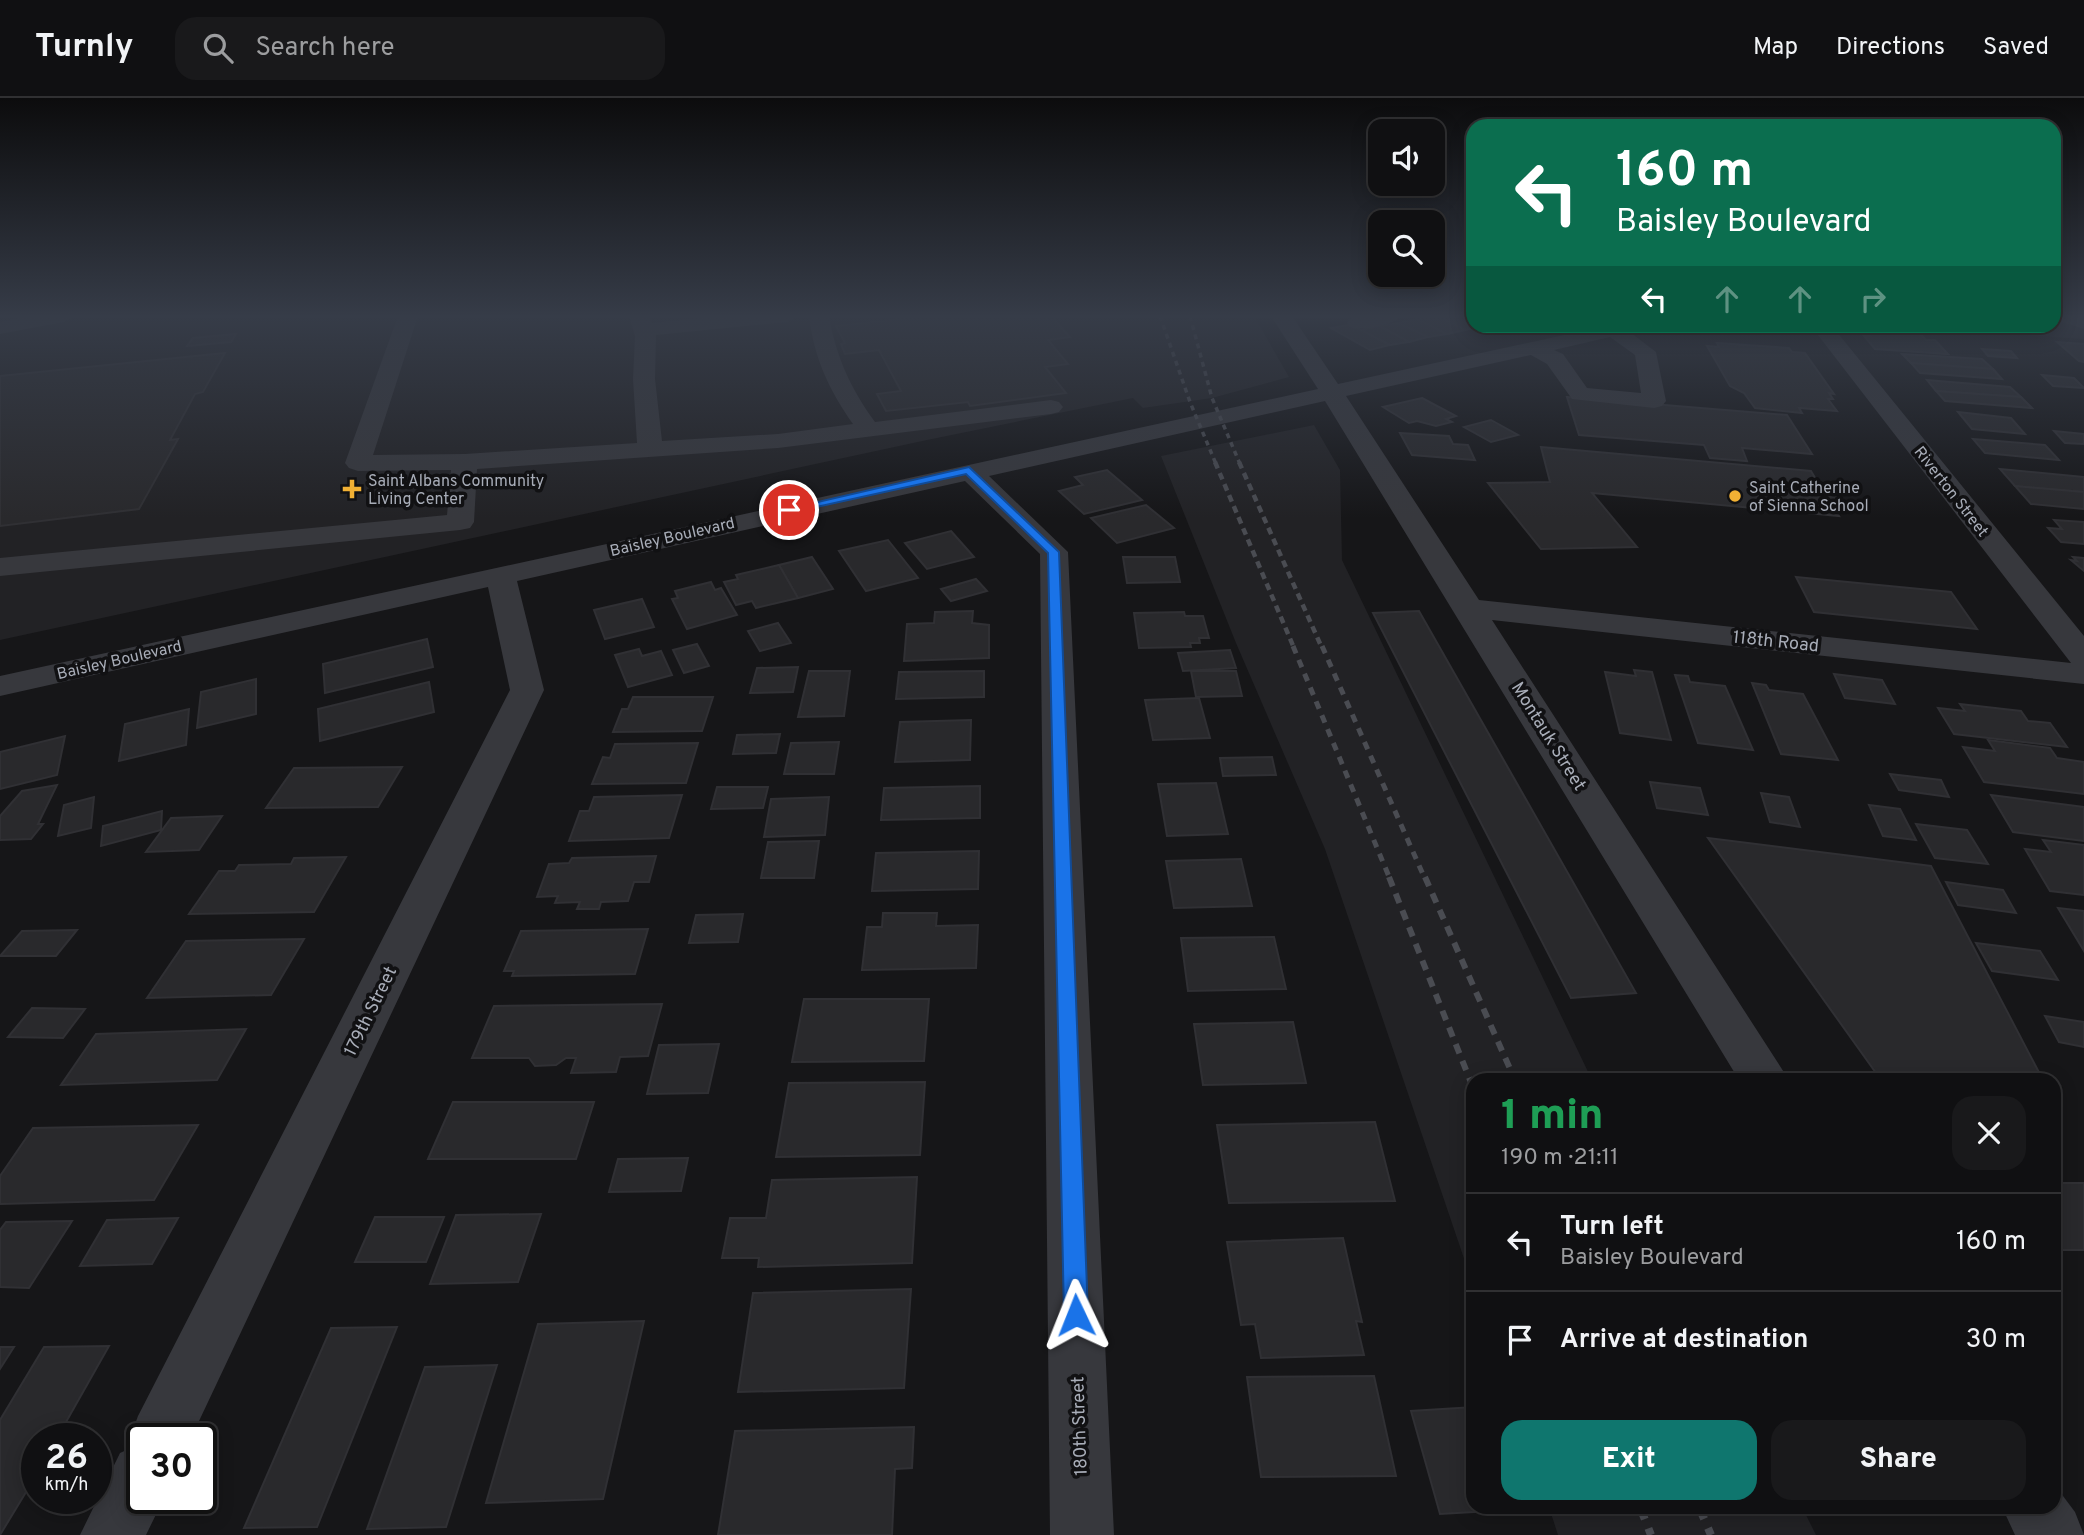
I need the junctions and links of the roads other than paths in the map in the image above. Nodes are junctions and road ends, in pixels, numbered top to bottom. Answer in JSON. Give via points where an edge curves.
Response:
{"nodes":[{"id":1,"x":385,"y":383,"type":"edge"},
{"id":2,"x":643,"y":383,"type":"edge"},
{"id":3,"x":837,"y":383,"type":"edge"},
{"id":4,"x":1324,"y":383,"type":"edge"},
{"id":5,"x":1377,"y":383,"type":"edge"},
{"id":6,"x":1572,"y":383,"type":"edge"},
{"id":7,"x":1651,"y":383,"type":"edge"},
{"id":8,"x":1866,"y":383,"type":"edge"},
{"id":9,"x":1333,"y":393,"type":"junction"},
{"id":10,"x":1051,"y":407,"type":"dead end"},
{"id":11,"x":869,"y":430,"type":"junction"},
{"id":12,"x":650,"y":447,"type":"junction"},
{"id":13,"x":466,"y":462,"type":"junction"},
{"id":14,"x":969,"y":471,"type":"junction"},
{"id":15,"x":0,"y":567,"type":"edge"},
{"id":16,"x":500,"y":574,"type":"junction"},
{"id":17,"x":1469,"y":608,"type":"junction"},
{"id":18,"x":2084,"y":657,"type":"edge"},
{"id":19,"x":2084,"y":674,"type":"edge"},
{"id":20,"x":0,"y":686,"type":"edge"},
{"id":21,"x":1761,"y":1073,"type":"edge"},
{"id":22,"x":167,"y":1423,"type":"edge"},
{"id":23,"x":126,"y":1507,"type":"edge"},
{"id":24,"x":2038,"y":1514,"type":"edge"},
{"id":25,"x":112,"y":1535,"type":"edge"},
{"id":26,"x":1082,"y":1535,"type":"edge"},
{"id":27,"x":2052,"y":1535,"type":"edge"}],
"edges":[{"from":1,"to":13,"type":"street","via":[[358,463]]},
{"from":2,"to":12,"type":"street"},
{"from":3,"to":11,"type":"street"},
{"from":4,"to":9,"type":"street","name":"Montauk Street"},
{"from":5,"to":9,"type":"street","name":"Baisley Boulevard"},
{"from":6,"to":7,"type":"street","via":[[1580,394],[1654,401]]},
{"from":8,"to":18,"type":"street","name":"Riverton Street"},
{"from":9,"to":14,"type":"street","name":"Baisley Boulevard"},
{"from":9,"to":17,"type":"street","name":"Montauk Street"},
{"from":10,"to":11,"type":"street"},
{"from":11,"to":12,"type":"street"},
{"from":12,"to":13,"type":"street"},
{"from":13,"to":15,"type":"street","via":[[460,522]]},
{"from":14,"to":16,"type":"street","name":"Baisley Boulevard"},
{"from":14,"to":26,"type":"street","name":"180th Street","via":[[1054,552]]},
{"from":16,"to":20,"type":"street","name":"Baisley Boulevard"},
{"from":16,"to":22,"type":"street","name":"179th Street","via":[[527,690]]},
{"from":17,"to":19,"type":"street","name":"118th Road"},
{"from":17,"to":21,"type":"street","name":"Montauk Street"},
{"from":23,"to":25,"type":"street"},
{"from":24,"to":27,"type":"street"}]}
